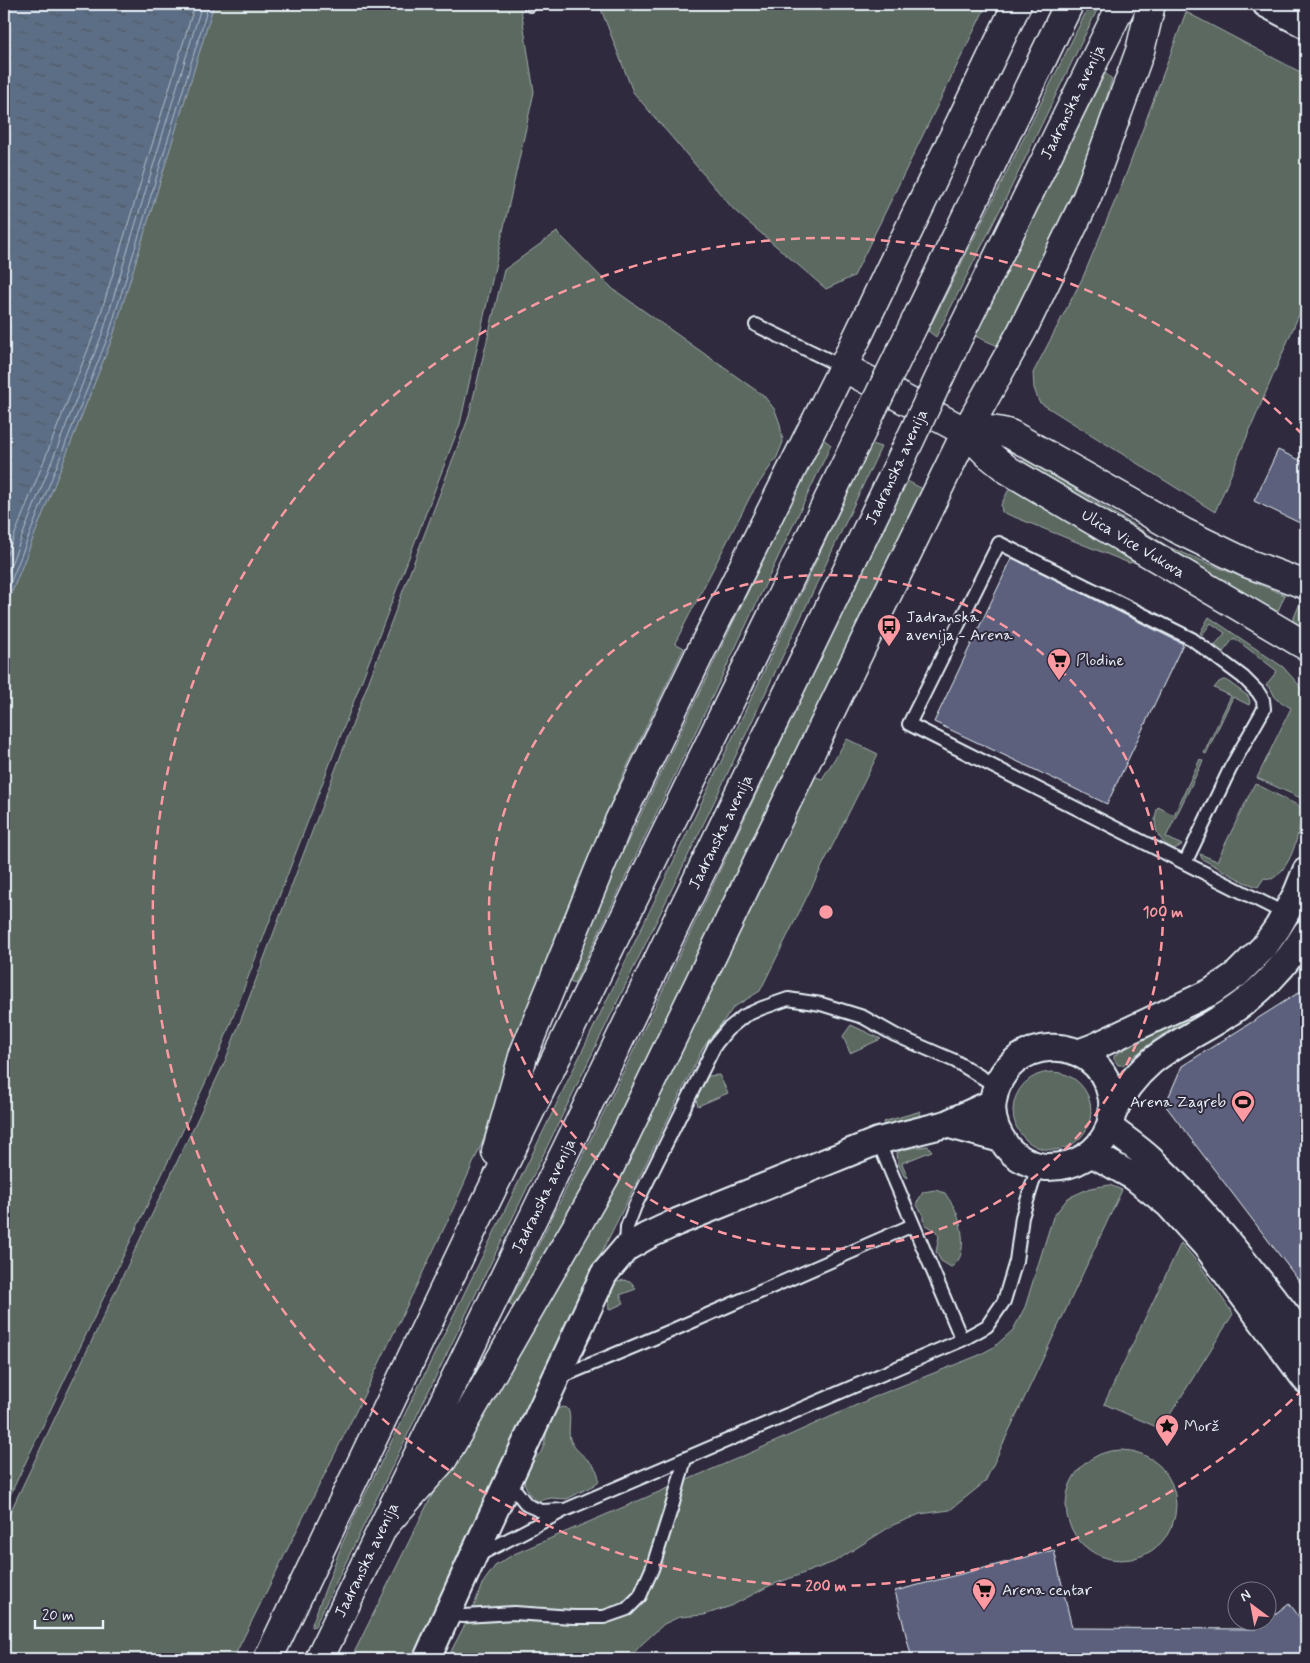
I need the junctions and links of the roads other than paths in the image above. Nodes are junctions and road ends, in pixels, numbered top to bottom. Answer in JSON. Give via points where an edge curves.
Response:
{"nodes":[{"id":1,"x":1017,"y":4,"type":"edge"},
{"id":2,"x":1069,"y":4,"type":"edge"},
{"id":3,"x":1122,"y":4,"type":"edge"},
{"id":4,"x":1151,"y":4,"type":"edge"},
{"id":5,"x":1266,"y":4,"type":"edge"},
{"id":6,"x":1306,"y":25,"type":"edge"},
{"id":7,"x":756,"y":325,"type":"dead end"},
{"id":8,"x":843,"y":368,"type":"junction"},
{"id":9,"x":966,"y":432,"type":"junction"},
{"id":10,"x":1306,"y":585,"type":"edge"},
{"id":11,"x":1306,"y":646,"type":"edge"},
{"id":12,"x":1185,"y":863,"type":"junction"},
{"id":13,"x":1306,"y":872,"type":"edge"},
{"id":14,"x":1286,"y":914,"type":"junction"},
{"id":15,"x":1306,"y":934,"type":"edge"},
{"id":16,"x":1298,"y":952,"type":"edge"},
{"id":17,"x":1078,"y":1053,"type":"junction"},
{"id":18,"x":994,"y":1094,"type":"junction"},
{"id":19,"x":1111,"y":1120,"type":"junction"},
{"id":20,"x":946,"y":1124,"type":"junction"},
{"id":21,"x":1001,"y":1139,"type":"junction"},
{"id":22,"x":878,"y":1141,"type":"junction"},
{"id":23,"x":1091,"y":1154,"type":"junction"},
{"id":24,"x":1038,"y":1166,"type":"junction"},
{"id":25,"x":478,"y":1218,"type":"junction"},
{"id":26,"x":913,"y":1225,"type":"junction"},
{"id":27,"x":626,"y":1248,"type":"junction"},
{"id":28,"x":962,"y":1340,"type":"junction"},
{"id":29,"x":1306,"y":1340,"type":"edge"},
{"id":30,"x":556,"y":1379,"type":"junction"},
{"id":31,"x":1306,"y":1380,"type":"edge"},
{"id":32,"x":685,"y":1459,"type":"junction"},
{"id":33,"x":508,"y":1481,"type":"junction"},
{"id":34,"x":565,"y":1510,"type":"junction"},
{"id":35,"x":384,"y":1527,"type":"junction"},
{"id":36,"x":472,"y":1559,"type":"junction"},
{"id":37,"x":447,"y":1615,"type":"junction"},
{"id":38,"x":268,"y":1659,"type":"edge"},
{"id":39,"x":319,"y":1659,"type":"edge"},
{"id":40,"x":427,"y":1659,"type":"edge"}],
"edges":[{"from":1,"to":8,"type":"main road"},
{"from":2,"to":25,"type":"main road","bridge":true},
{"from":3,"to":35,"type":"main road","name":"Jadranska avenija","bridge":true},
{"from":4,"to":9,"type":"main road","via":[[1140,51],[1087,197],[1022,331]]},
{"from":5,"to":6,"type":"street"},
{"from":7,"to":8,"type":"lane"},
{"from":8,"to":9,"type":"main road","name":"Ulica Vice Vukova"},
{"from":8,"to":25,"type":"main road","via":[[619,821],[524,1053]]},
{"from":9,"to":10,"type":"main road","name":"Ulica Vice Vukova","via":[[983,429],[1010,434],[1182,532],[1247,563]]},
{"from":9,"to":11,"type":"main road","name":"Ulica Vice Vukova","via":[[1015,475]]},
{"from":9,"to":35,"type":"main road","via":[[606,1175],[443,1459]]},
{"from":12,"to":12,"type":"lane","via":[[909,724],[998,544],[1192,639],[1243,677],[1263,700],[1264,709],[1230,769]]},
{"from":12,"to":14,"type":"lane"},
{"from":13,"to":14,"type":"street"},
{"from":14,"to":17,"type":"street","via":[[1264,947],[1226,982],[1211,992]]},
{"from":15,"to":16,"type":"street"},
{"from":16,"to":19,"type":"street","via":[[1251,997],[1152,1061],[1132,1081]]},
{"from":17,"to":18,"type":"street","via":[[1059,1047],[1040,1048],[1021,1056],[1006,1068]]},
{"from":17,"to":19,"type":"street","via":[[1094,1063],[1105,1078],[1112,1095]]},
{"from":18,"to":20,"type":"street"},
{"from":18,"to":21,"type":"street","via":[[994,1122]]},
{"from":18,"to":27,"type":"lane","via":[[955,1061],[895,1036],[863,1018],[821,1004],[788,999],[762,1008],[744,1016],[715,1045],[635,1206]]},
{"from":19,"to":23,"type":"street","via":[[1102,1141]]},
{"from":19,"to":29,"type":"street","via":[[1224,1237]]},
{"from":20,"to":21,"type":"street"},
{"from":20,"to":22,"type":"street"},
{"from":21,"to":24,"type":"street","via":[[1011,1151]]},
{"from":22,"to":26,"type":"lane"},
{"from":22,"to":27,"type":"street","via":[[677,1222]]},
{"from":23,"to":24,"type":"street","via":[[1075,1163],[1057,1167]]},
{"from":23,"to":31,"type":"street","via":[[1134,1177],[1168,1204],[1207,1248]]},
{"from":24,"to":28,"type":"lane","via":[[1022,1217],[1016,1261],[1004,1302],[986,1326]]},
{"from":25,"to":38,"type":"main road"},
{"from":26,"to":28,"type":"lane"},
{"from":26,"to":30,"type":"lane"},
{"from":27,"to":30,"type":"street","via":[[604,1274]]},
{"from":28,"to":32,"type":"lane"},
{"from":30,"to":33,"type":"street"},
{"from":32,"to":34,"type":"lane"},
{"from":32,"to":37,"type":"lane","via":[[652,1569],[640,1596],[627,1609],[604,1617],[514,1613]]},
{"from":33,"to":34,"type":"lane","via":[[527,1505],[541,1511]]},
{"from":33,"to":36,"type":"street"},
{"from":34,"to":36,"type":"lane"},
{"from":35,"to":39,"type":"main road","name":"Jadranska avenija"},
{"from":36,"to":37,"type":"street"},
{"from":37,"to":40,"type":"street"}]}
